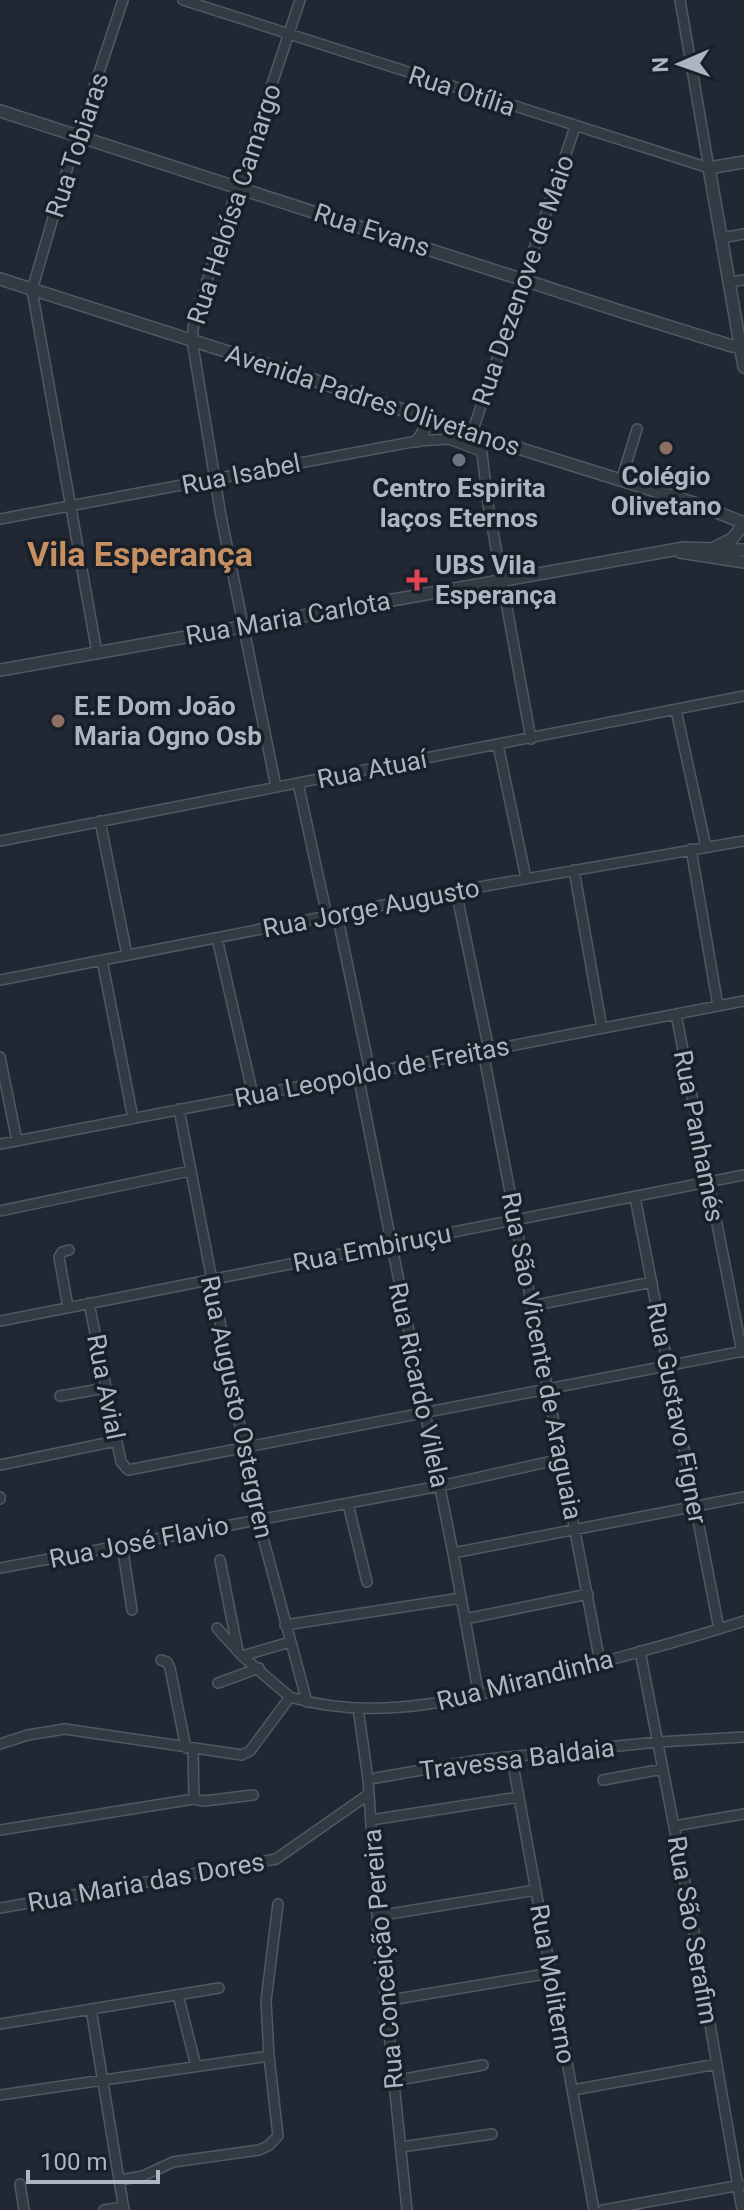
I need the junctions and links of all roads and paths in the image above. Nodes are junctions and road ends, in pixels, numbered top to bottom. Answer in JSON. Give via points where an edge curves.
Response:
{"nodes":[{"id":1,"x":123,"y":0,"type":"edge"},
{"id":2,"x":183,"y":0,"type":"edge"},
{"id":3,"x":300,"y":0,"type":"edge"},
{"id":4,"x":679,"y":0,"type":"edge"},
{"id":5,"x":289,"y":34,"type":"junction"},
{"id":6,"x":0,"y":111,"type":"edge"},
{"id":7,"x":575,"y":127,"type":"junction"},
{"id":8,"x":78,"y":136,"type":"junction"},
{"id":9,"x":744,"y":162,"type":"edge"},
{"id":10,"x":709,"y":168,"type":"junction"},
{"id":11,"x":238,"y":187,"type":"junction"},
{"id":12,"x":744,"y":234,"type":"edge"},
{"id":13,"x":725,"y":237,"type":"junction"},
{"id":14,"x":523,"y":278,"type":"junction"},
{"id":15,"x":0,"y":279,"type":"edge"},
{"id":16,"x":744,"y":280,"type":"edge"},
{"id":17,"x":729,"y":282,"type":"junction"},
{"id":18,"x":32,"y":290,"type":"junction"},
{"id":19,"x":192,"y":340,"type":"junction"},
{"id":20,"x":742,"y":347,"type":"edge"},
{"id":21,"x":744,"y":367,"type":"edge"},
{"id":22,"x":426,"y":419,"type":"junction"},
{"id":23,"x":637,"y":429,"type":"dead end"},
{"id":24,"x":477,"y":435,"type":"junction"},
{"id":25,"x":417,"y":441,"type":"junction"},
{"id":26,"x":481,"y":451,"type":"junction"},
{"id":27,"x":214,"y":479,"type":"junction"},
{"id":28,"x":621,"y":481,"type":"junction"},
{"id":29,"x":70,"y":507,"type":"junction"},
{"id":30,"x":0,"y":519,"type":"edge"},
{"id":31,"x":744,"y":524,"type":"edge"},
{"id":32,"x":715,"y":547,"type":"junction"},
{"id":33,"x":671,"y":550,"type":"junction"},
{"id":34,"x":744,"y":550,"type":"edge"},
{"id":35,"x":744,"y":562,"type":"edge"},
{"id":36,"x":501,"y":580,"type":"junction"},
{"id":37,"x":243,"y":625,"type":"junction"},
{"id":38,"x":97,"y":653,"type":"junction"},
{"id":39,"x":0,"y":670,"type":"edge"},
{"id":40,"x":744,"y":696,"type":"edge"},
{"id":41,"x":676,"y":710,"type":"junction"},
{"id":42,"x":531,"y":739,"type":"junction"},
{"id":43,"x":498,"y":745,"type":"junction"},
{"id":44,"x":298,"y":783,"type":"junction"},
{"id":45,"x":276,"y":787,"type":"junction"},
{"id":46,"x":100,"y":821,"type":"junction"},
{"id":47,"x":0,"y":841,"type":"edge"},
{"id":48,"x":744,"y":841,"type":"edge"},
{"id":49,"x":706,"y":847,"type":"junction"},
{"id":50,"x":691,"y":849,"type":"junction"},
{"id":51,"x":574,"y":870,"type":"junction"},
{"id":52,"x":526,"y":878,"type":"junction"},
{"id":53,"x":456,"y":891,"type":"junction"},
{"id":54,"x":332,"y":915,"type":"junction"},
{"id":55,"x":217,"y":938,"type":"junction"},
{"id":56,"x":127,"y":955,"type":"junction"},
{"id":57,"x":102,"y":960,"type":"junction"},
{"id":58,"x":0,"y":980,"type":"edge"},
{"id":59,"x":744,"y":1001,"type":"edge"},
{"id":60,"x":718,"y":1006,"type":"junction"},
{"id":61,"x":676,"y":1014,"type":"junction"},
{"id":62,"x":602,"y":1028,"type":"junction"},
{"id":63,"x":486,"y":1050,"type":"junction"},
{"id":64,"x":0,"y":1057,"type":"edge"},
{"id":65,"x":370,"y":1072,"type":"junction"},
{"id":66,"x":358,"y":1075,"type":"junction"},
{"id":67,"x":253,"y":1095,"type":"junction"},
{"id":68,"x":179,"y":1109,"type":"junction"},
{"id":69,"x":133,"y":1118,"type":"junction"},
{"id":70,"x":17,"y":1141,"type":"junction"},
{"id":71,"x":0,"y":1144,"type":"edge"},
{"id":72,"x":190,"y":1171,"type":"junction"},
{"id":73,"x":744,"y":1175,"type":"edge"},
{"id":74,"x":707,"y":1182,"type":"junction"},
{"id":75,"x":635,"y":1197,"type":"junction"},
{"id":76,"x":0,"y":1211,"type":"edge"},
{"id":77,"x":515,"y":1221,"type":"junction"},
{"id":78,"x":390,"y":1245,"type":"junction"},
{"id":79,"x":69,"y":1250,"type":"dead end"},
{"id":80,"x":210,"y":1279,"type":"junction"},
{"id":81,"x":652,"y":1282,"type":"junction"},
{"id":82,"x":89,"y":1303,"type":"junction"},
{"id":83,"x":531,"y":1306,"type":"junction"},
{"id":84,"x":68,"y":1307,"type":"junction"},
{"id":85,"x":0,"y":1321,"type":"edge"},
{"id":86,"x":743,"y":1352,"type":"edge"},
{"id":87,"x":668,"y":1367,"type":"junction"},
{"id":88,"x":106,"y":1388,"type":"junction"},
{"id":89,"x":547,"y":1390,"type":"junction"},
{"id":90,"x":60,"y":1396,"type":"dead end"},
{"id":91,"x":425,"y":1414,"type":"junction"},
{"id":92,"x":116,"y":1441,"type":"junction"},
{"id":93,"x":244,"y":1449,"type":"junction"},
{"id":94,"x":561,"y":1459,"type":"junction"},
{"id":95,"x":0,"y":1465,"type":"edge"},
{"id":96,"x":440,"y":1486,"type":"junction"},
{"id":97,"x":744,"y":1497,"type":"edge"},
{"id":98,"x":348,"y":1504,"type":"junction"},
{"id":99,"x":695,"y":1506,"type":"junction"},
{"id":100,"x":258,"y":1519,"type":"junction"},
{"id":101,"x":576,"y":1530,"type":"junction"},
{"id":102,"x":122,"y":1545,"type":"junction"},
{"id":103,"x":453,"y":1553,"type":"junction"},
{"id":104,"x":220,"y":1560,"type":"dead end"},
{"id":105,"x":0,"y":1568,"type":"edge"},
{"id":106,"x":367,"y":1582,"type":"dead end"},
{"id":107,"x":588,"y":1594,"type":"junction"},
{"id":108,"x":461,"y":1598,"type":"junction"},
{"id":109,"x":132,"y":1610,"type":"dead end"},
{"id":110,"x":465,"y":1619,"type":"junction"},
{"id":111,"x":744,"y":1621,"type":"edge"},
{"id":112,"x":285,"y":1625,"type":"junction"},
{"id":113,"x":217,"y":1628,"type":"dead end"},
{"id":114,"x":719,"y":1629,"type":"junction"},
{"id":115,"x":290,"y":1642,"type":"junction"},
{"id":116,"x":640,"y":1651,"type":"junction"},
{"id":117,"x":240,"y":1654,"type":"junction"},
{"id":118,"x":161,"y":1660,"type":"dead end"},
{"id":119,"x":600,"y":1662,"type":"junction"},
{"id":120,"x":259,"y":1668,"type":"junction"},
{"id":121,"x":218,"y":1683,"type":"dead end"},
{"id":122,"x":479,"y":1696,"type":"junction"},
{"id":123,"x":290,"y":1697,"type":"junction"},
{"id":124,"x":307,"y":1702,"type":"junction"},
{"id":125,"x":358,"y":1708,"type":"junction"},
{"id":126,"x":744,"y":1737,"type":"edge"},
{"id":127,"x":658,"y":1742,"type":"junction"},
{"id":128,"x":0,"y":1744,"type":"edge"},
{"id":129,"x":190,"y":1749,"type":"junction"},
{"id":130,"x":512,"y":1759,"type":"junction"},
{"id":131,"x":663,"y":1769,"type":"junction"},
{"id":132,"x":376,"y":1778,"type":"dead end"},
{"id":133,"x":603,"y":1780,"type":"dead end"},
{"id":134,"x":369,"y":1794,"type":"junction"},
{"id":135,"x":253,"y":1795,"type":"dead end"},
{"id":136,"x":519,"y":1797,"type":"junction"},
{"id":137,"x":194,"y":1799,"type":"junction"},
{"id":138,"x":744,"y":1814,"type":"edge"},
{"id":139,"x":371,"y":1820,"type":"junction"},
{"id":140,"x":674,"y":1826,"type":"junction"},
{"id":141,"x":0,"y":1830,"type":"edge"},
{"id":142,"x":536,"y":1890,"type":"junction"},
{"id":143,"x":278,"y":1904,"type":"dead end"},
{"id":144,"x":0,"y":1908,"type":"edge"},
{"id":145,"x":377,"y":1916,"type":"junction"},
{"id":146,"x":551,"y":1973,"type":"junction"},
{"id":147,"x":219,"y":1988,"type":"dead end"},
{"id":148,"x":178,"y":1995,"type":"junction"},
{"id":149,"x":385,"y":2001,"type":"junction"},
{"id":150,"x":91,"y":2009,"type":"junction"},
{"id":151,"x":0,"y":2024,"type":"edge"},
{"id":152,"x":269,"y":2056,"type":"junction"},
{"id":153,"x":717,"y":2064,"type":"junction"},
{"id":154,"x":483,"y":2065,"type":"dead end"},
{"id":155,"x":196,"y":2066,"type":"junction"},
{"id":156,"x":104,"y":2078,"type":"junction"},
{"id":157,"x":393,"y":2081,"type":"junction"},
{"id":158,"x":573,"y":2090,"type":"junction"},
{"id":159,"x":0,"y":2095,"type":"edge"},
{"id":160,"x":492,"y":2134,"type":"dead end"},
{"id":161,"x":401,"y":2147,"type":"junction"},
{"id":162,"x":120,"y":2180,"type":"junction"},
{"id":163,"x":20,"y":2184,"type":"dead end"},
{"id":164,"x":741,"y":2185,"type":"edge"},
{"id":165,"x":648,"y":2206,"type":"edge"},
{"id":166,"x":123,"y":2208,"type":"edge"},
{"id":167,"x":24,"y":2210,"type":"edge"},
{"id":168,"x":104,"y":2210,"type":"edge"},
{"id":169,"x":407,"y":2210,"type":"edge"},
{"id":170,"x":594,"y":2210,"type":"edge"},
{"id":171,"x":603,"y":2210,"type":"edge"},
{"id":172,"x":742,"y":2210,"type":"edge"}],
"edges":[{"from":1,"to":8,"type":"street","name":"Rua Tobiaras"},
{"from":2,"to":5,"type":"street","name":"Rua Otília"},
{"from":3,"to":5,"type":"street","name":"Rua Heloísa Camargo"},
{"from":4,"to":10,"type":"street"},
{"from":5,"to":7,"type":"street","name":"Rua Otília"},
{"from":5,"to":11,"type":"street","name":"Rua Heloísa Camargo"},
{"from":6,"to":8,"type":"street","name":"Rua Evans"},
{"from":7,"to":10,"type":"street","name":"Rua Otília"},
{"from":7,"to":14,"type":"street","name":"Rua Dezenove de Maio"},
{"from":8,"to":11,"type":"street","name":"Rua Evans"},
{"from":8,"to":18,"type":"street","name":"Rua Tobiaras"},
{"from":9,"to":10,"type":"street","name":"Rua Otília"},
{"from":10,"to":13,"type":"street"},
{"from":11,"to":14,"type":"street","name":"Rua Evans"},
{"from":11,"to":19,"type":"street","name":"Rua Heloísa Camargo"},
{"from":12,"to":13,"type":"street"},
{"from":13,"to":17,"type":"street"},
{"from":14,"to":20,"type":"street","name":"Rua Evans"},
{"from":14,"to":24,"type":"street","name":"Rua Dezenove de Maio"},
{"from":15,"to":18,"type":"street","name":"Avenida Padres Olivetanos"},
{"from":16,"to":17,"type":"street"},
{"from":17,"to":20,"type":"street"},
{"from":18,"to":19,"type":"street","name":"Avenida Padres Olivetanos"},
{"from":18,"to":29,"type":"street"},
{"from":19,"to":22,"type":"street","name":"Avenida Padres Olivetanos"},
{"from":19,"to":27,"type":"street","name":"Rua Heloísa Camargo"},
{"from":20,"to":21,"type":"street"},
{"from":22,"to":24,"type":"street","name":"Avenida Padres Olivetanos"},
{"from":22,"to":25,"type":"street"},
{"from":23,"to":28,"type":"street"},
{"from":24,"to":26,"type":"street","name":"Rua Dezenove de Maio"},
{"from":24,"to":28,"type":"street","name":"Avenida Padres Olivetanos"},
{"from":25,"to":26,"type":"street","name":"Rua Isabel","via":[[449,439]]},
{"from":25,"to":27,"type":"street","name":"Rua Isabel"},
{"from":26,"to":36,"type":"street","name":"Rua Dezenove de Maio"},
{"from":27,"to":29,"type":"street","name":"Rua Isabel"},
{"from":27,"to":37,"type":"street","name":"Rua Heloísa Camargo"},
{"from":28,"to":31,"type":"street","name":"Avenida Padres Olivetanos"},
{"from":29,"to":30,"type":"street","name":"Rua Isabel"},
{"from":29,"to":38,"type":"street"},
{"from":31,"to":32,"type":"street","via":[[732,539]]},
{"from":32,"to":33,"type":"street","name":"Rua Maria Carlota"},
{"from":32,"to":34,"type":"street","name":"Rua Maria Carlota"},
{"from":33,"to":35,"type":"street","name":"Rua Maria Carlota"},
{"from":33,"to":36,"type":"street","name":"Rua Maria Carlota"},
{"from":36,"to":37,"type":"street","name":"Rua Maria Carlota"},
{"from":36,"to":42,"type":"street","name":"Rua Dezenove de Maio"},
{"from":37,"to":38,"type":"street","name":"Rua Maria Carlota"},
{"from":37,"to":45,"type":"street","name":"Rua Heloísa Camargo"},
{"from":38,"to":39,"type":"street","name":"Rua Maria Carlota"},
{"from":40,"to":41,"type":"street","name":"Rua Atuaí"},
{"from":41,"to":42,"type":"street","name":"Rua Atuaí"},
{"from":41,"to":49,"type":"street"},
{"from":42,"to":43,"type":"street","name":"Rua Atuaí"},
{"from":43,"to":44,"type":"street","name":"Rua Atuaí"},
{"from":43,"to":52,"type":"street"},
{"from":44,"to":45,"type":"street","name":"Rua Atuaí"},
{"from":44,"to":54,"type":"street"},
{"from":45,"to":46,"type":"street","name":"Rua Atuaí"},
{"from":46,"to":47,"type":"street","name":"Rua Atuaí"},
{"from":46,"to":56,"type":"street"},
{"from":48,"to":49,"type":"street","name":"Rua Jorge Augusto"},
{"from":49,"to":50,"type":"street","name":"Rua Jorge Augusto"},
{"from":50,"to":51,"type":"street","name":"Rua Jorge Augusto"},
{"from":50,"to":60,"type":"street"},
{"from":51,"to":52,"type":"street","name":"Rua Jorge Augusto"},
{"from":51,"to":62,"type":"street"},
{"from":52,"to":53,"type":"street","name":"Rua Jorge Augusto"},
{"from":53,"to":54,"type":"street","name":"Rua Jorge Augusto"},
{"from":53,"to":63,"type":"street","name":"Rua São Vicente de Araguaia"},
{"from":54,"to":55,"type":"street","name":"Rua Jorge Augusto"},
{"from":54,"to":65,"type":"street"},
{"from":55,"to":56,"type":"street","name":"Rua Jorge Augusto"},
{"from":55,"to":67,"type":"street"},
{"from":56,"to":57,"type":"street","name":"Rua Jorge Augusto"},
{"from":57,"to":58,"type":"street","name":"Rua Jorge Augusto"},
{"from":57,"to":69,"type":"street"},
{"from":59,"to":60,"type":"street","name":"Rua Leopoldo de Freitas"},
{"from":60,"to":61,"type":"street","name":"Rua Leopoldo de Freitas"},
{"from":61,"to":62,"type":"street","name":"Rua Leopoldo de Freitas"},
{"from":61,"to":74,"type":"street","name":"Rua Panhamés"},
{"from":62,"to":63,"type":"street","name":"Rua Leopoldo de Freitas"},
{"from":63,"to":65,"type":"street","name":"Rua Leopoldo de Freitas"},
{"from":63,"to":77,"type":"street","name":"Rua São Vicente de Araguaia"},
{"from":64,"to":70,"type":"street"},
{"from":65,"to":66,"type":"street","name":"Rua Leopoldo de Freitas"},
{"from":66,"to":67,"type":"street","name":"Rua Leopoldo de Freitas"},
{"from":66,"to":78,"type":"street","name":"Rua Ricardo Vilela"},
{"from":67,"to":68,"type":"street","name":"Rua Leopoldo de Freitas"},
{"from":68,"to":69,"type":"street","name":"Rua Leopoldo de Freitas"},
{"from":68,"to":72,"type":"street","name":"Rua Augusto Ostergren"},
{"from":69,"to":70,"type":"street","name":"Rua Leopoldo de Freitas"},
{"from":70,"to":71,"type":"street","name":"Rua Leopoldo de Freitas"},
{"from":72,"to":76,"type":"street"},
{"from":72,"to":80,"type":"street","name":"Rua Augusto Ostergren"},
{"from":73,"to":74,"type":"street","name":"Rua Embiruçu"},
{"from":74,"to":75,"type":"street","name":"Rua Embiruçu"},
{"from":74,"to":86,"type":"street","name":"Rua Panhamés"},
{"from":75,"to":77,"type":"street","name":"Rua Embiruçu"},
{"from":75,"to":81,"type":"street","name":"Rua Gustavo Figner"},
{"from":77,"to":78,"type":"street","name":"Rua Embiruçu"},
{"from":77,"to":83,"type":"street","name":"Rua São Vicente de Araguaia"},
{"from":78,"to":80,"type":"street","name":"Rua Embiruçu"},
{"from":78,"to":91,"type":"street","name":"Rua Ricardo Vilela"},
{"from":79,"to":84,"type":"street","via":[[59,1257]]},
{"from":80,"to":82,"type":"street","name":"Rua Embiruçu"},
{"from":80,"to":93,"type":"street","name":"Rua Augusto Ostergren"},
{"from":81,"to":83,"type":"street"},
{"from":81,"to":87,"type":"street","name":"Rua Gustavo Figner"},
{"from":82,"to":84,"type":"street","name":"Rua Embiruçu"},
{"from":82,"to":88,"type":"street","name":"Rua Avial"},
{"from":83,"to":89,"type":"street","name":"Rua São Vicente de Araguaia"},
{"from":84,"to":85,"type":"street","name":"Rua Embiruçu"},
{"from":86,"to":87,"type":"street"},
{"from":87,"to":89,"type":"street"},
{"from":87,"to":99,"type":"street","name":"Rua Gustavo Figner"},
{"from":88,"to":90,"type":"street"},
{"from":88,"to":92,"type":"street","name":"Rua Avial"},
{"from":89,"to":91,"type":"street"},
{"from":89,"to":94,"type":"street","name":"Rua São Vicente de Araguaia"},
{"from":91,"to":93,"type":"street"},
{"from":91,"to":96,"type":"street","name":"Rua Ricardo Vilela"},
{"from":92,"to":93,"type":"street","name":"Rua Avial","via":[[126,1470]]},
{"from":92,"to":95,"type":"street"},
{"from":93,"to":100,"type":"street","name":"Rua Augusto Ostergren"},
{"from":94,"to":96,"type":"street","name":"Rua José Flavio"},
{"from":94,"to":101,"type":"street","name":"Rua São Vicente de Araguaia"},
{"from":96,"to":98,"type":"street","name":"Rua José Flavio"},
{"from":96,"to":103,"type":"street","name":"Rua Ricardo Vilela"},
{"from":97,"to":99,"type":"street"},
{"from":98,"to":100,"type":"street","name":"Rua José Flavio"},
{"from":98,"to":106,"type":"street"},
{"from":99,"to":101,"type":"street"},
{"from":99,"to":114,"type":"street","name":"Rua Gustavo Figner"},
{"from":100,"to":102,"type":"street","name":"Rua José Flavio"},
{"from":100,"to":112,"type":"street","name":"Rua Augusto Ostergren"},
{"from":101,"to":103,"type":"street"},
{"from":101,"to":107,"type":"street","name":"Rua São Vicente de Araguaia"},
{"from":102,"to":105,"type":"street","name":"Rua José Flavio"},
{"from":102,"to":109,"type":"street"},
{"from":103,"to":108,"type":"street","name":"Rua Ricardo Vilela"},
{"from":104,"to":117,"type":"street"},
{"from":107,"to":110,"type":"street"},
{"from":107,"to":119,"type":"street","name":"Rua São Vicente de Araguaia"},
{"from":108,"to":110,"type":"street","name":"Rua Ricardo Vilela"},
{"from":108,"to":112,"type":"street"},
{"from":110,"to":122,"type":"street","name":"Rua Ricardo Vilela"},
{"from":111,"to":114,"type":"street","name":"Rua Mirandinha"},
{"from":112,"to":115,"type":"street","name":"Rua Augusto Ostergren"},
{"from":113,"to":117,"type":"street"},
{"from":114,"to":116,"type":"street","name":"Rua Mirandinha"},
{"from":115,"to":117,"type":"street"},
{"from":115,"to":124,"type":"street","name":"Rua Augusto Ostergren"},
{"from":116,"to":119,"type":"street","name":"Rua Mirandinha"},
{"from":116,"to":127,"type":"street","name":"Rua São Serafim"},
{"from":117,"to":120,"type":"street"},
{"from":118,"to":129,"type":"street","via":[[170,1668]]},
{"from":119,"to":122,"type":"street","name":"Rua Mirandinha"},
{"from":120,"to":121,"type":"street"},
{"from":120,"to":123,"type":"street"},
{"from":122,"to":125,"type":"street","name":"Rua Mirandinha"},
{"from":123,"to":124,"type":"street","name":"Rua Mirandinha"},
{"from":123,"to":129,"type":"street","via":[[246,1754]]},
{"from":124,"to":125,"type":"street","name":"Rua Mirandinha"},
{"from":125,"to":134,"type":"street","name":"Rua Conceição Pereira"},
{"from":126,"to":127,"type":"street","name":"Travessa Baldaia"},
{"from":127,"to":130,"type":"street","name":"Travessa Baldaia"},
{"from":127,"to":131,"type":"street","name":"Rua São Serafim"},
{"from":128,"to":129,"type":"street","via":[[65,1729]]},
{"from":129,"to":137,"type":"street"},
{"from":130,"to":132,"type":"street","name":"Travessa Baldaia"},
{"from":130,"to":136,"type":"street","name":"Rua Moliterno"},
{"from":131,"to":133,"type":"street"},
{"from":131,"to":140,"type":"street","name":"Rua São Serafim"},
{"from":134,"to":139,"type":"street","name":"Rua Conceição Pereira"},
{"from":134,"to":144,"type":"street","name":"Rua Maria das Dores","via":[[276,1859]]},
{"from":135,"to":137,"type":"street"},
{"from":136,"to":139,"type":"street"},
{"from":136,"to":142,"type":"street","name":"Rua Moliterno"},
{"from":137,"to":141,"type":"street"},
{"from":138,"to":140,"type":"street"},
{"from":139,"to":145,"type":"street","name":"Rua Conceição Pereira"},
{"from":140,"to":153,"type":"street","name":"Rua São Serafim"},
{"from":142,"to":145,"type":"street"},
{"from":142,"to":146,"type":"street","name":"Rua Moliterno"},
{"from":143,"to":152,"type":"street","via":[[267,1989]]},
{"from":145,"to":149,"type":"street","name":"Rua Conceição Pereira"},
{"from":146,"to":149,"type":"street"},
{"from":146,"to":158,"type":"street","name":"Rua Moliterno"},
{"from":147,"to":148,"type":"street"},
{"from":148,"to":150,"type":"street"},
{"from":148,"to":155,"type":"street"},
{"from":149,"to":157,"type":"street","name":"Rua Conceição Pereira"},
{"from":150,"to":151,"type":"street"},
{"from":150,"to":156,"type":"street"},
{"from":152,"to":155,"type":"street"},
{"from":152,"to":162,"type":"street","via":[[278,2136],[268,2146],[173,2162]]},
{"from":153,"to":158,"type":"street"},
{"from":153,"to":164,"type":"street","name":"Rua São Serafim"},
{"from":154,"to":157,"type":"street"},
{"from":155,"to":156,"type":"street"},
{"from":156,"to":159,"type":"street"},
{"from":156,"to":162,"type":"street"},
{"from":157,"to":161,"type":"street","name":"Rua Conceição Pereira"},
{"from":158,"to":170,"type":"street","name":"Rua Moliterno"},
{"from":160,"to":161,"type":"street"},
{"from":161,"to":169,"type":"street","name":"Rua Conceição Pereira"},
{"from":162,"to":166,"type":"street"},
{"from":163,"to":167,"type":"street"},
{"from":164,"to":165,"type":"street"},
{"from":164,"to":172,"type":"street","name":"Rua São Serafim"},
{"from":165,"to":171,"type":"street"},
{"from":166,"to":168,"type":"street"}]}
